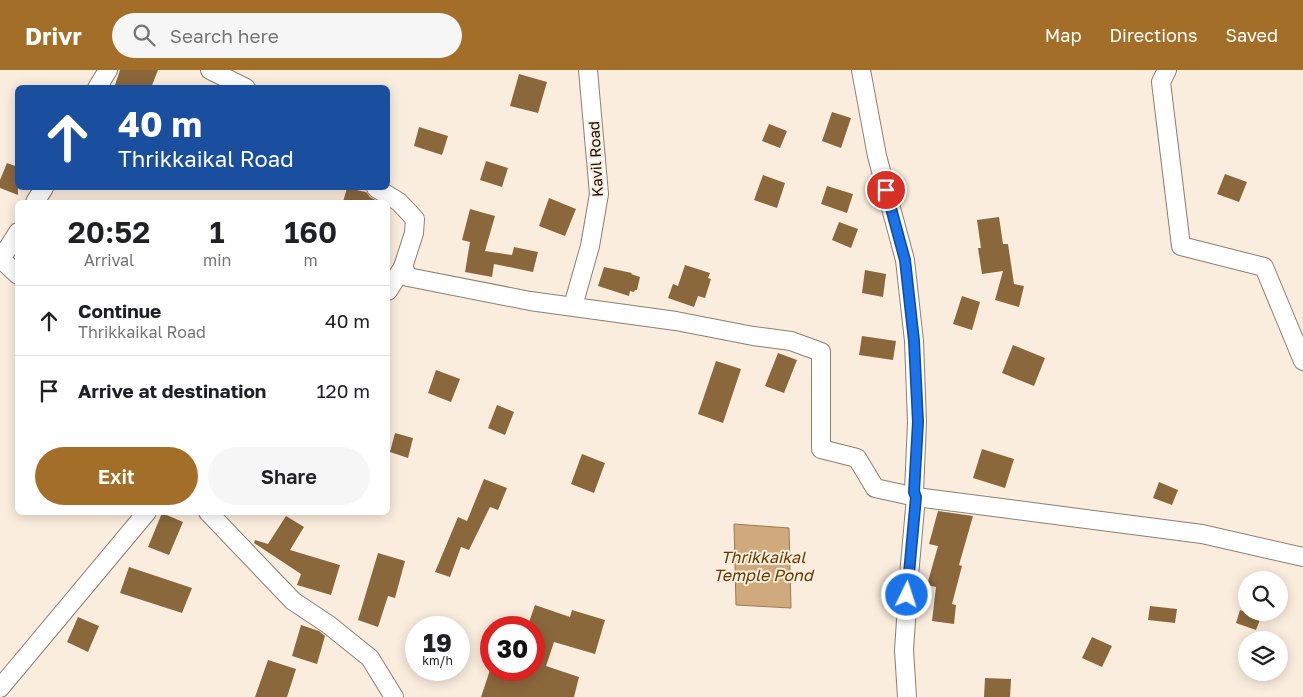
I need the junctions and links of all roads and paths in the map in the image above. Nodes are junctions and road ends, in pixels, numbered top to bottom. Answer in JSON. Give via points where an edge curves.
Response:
{"nodes":[{"id":1,"x":108,"y":70,"type":"edge"},
{"id":2,"x":210,"y":70,"type":"edge"},
{"id":3,"x":588,"y":70,"type":"edge"},
{"id":4,"x":861,"y":70,"type":"edge"},
{"id":5,"x":1167,"y":70,"type":"edge"},
{"id":6,"x":99,"y":85,"type":"edge"},
{"id":7,"x":240,"y":85,"type":"edge"},
{"id":8,"x":379,"y":190,"type":"edge"},
{"id":9,"x":15,"y":237,"type":"edge"},
{"id":10,"x":403,"y":267,"type":"junction"},
{"id":11,"x":15,"y":272,"type":"edge"},
{"id":12,"x":390,"y":288,"type":"edge"},
{"id":13,"x":573,"y":306,"type":"junction"},
{"id":14,"x":1303,"y":361,"type":"edge"},
{"id":15,"x":916,"y":497,"type":"junction"},
{"id":16,"x":144,"y":515,"type":"edge"},
{"id":17,"x":211,"y":515,"type":"edge"},
{"id":18,"x":1303,"y":557,"type":"edge"},
{"id":19,"x":0,"y":688,"type":"edge"},
{"id":20,"x":394,"y":697,"type":"edge"},
{"id":21,"x":907,"y":697,"type":"edge"}],
"edges":[{"from":1,"to":6,"type":"street"},
{"from":2,"to":7,"type":"street"},
{"from":3,"to":13,"type":"street","name":"Kavil Road","via":[[599,194],[590,246]]},
{"from":4,"to":15,"type":"street","via":[[877,156],[905,260],[918,422]]},
{"from":5,"to":14,"type":"street","via":[[1161,82],[1181,246],[1264,267]]},
{"from":8,"to":10,"type":"street","via":[[399,202],[415,219]]},
{"from":9,"to":11,"type":"street","via":[[1,259]]},
{"from":10,"to":12,"type":"street"},
{"from":10,"to":13,"type":"street","via":[[408,277],[530,301]]},
{"from":13,"to":15,"type":"street","via":[[791,341],[821,352],[821,449],[857,458],[874,488]]},
{"from":15,"to":18,"type":"street","via":[[1202,534]]},
{"from":15,"to":21,"type":"street","via":[[904,650]]},
{"from":16,"to":19,"type":"street"},
{"from":17,"to":20,"type":"street","via":[[294,601],[370,658]]}]}
